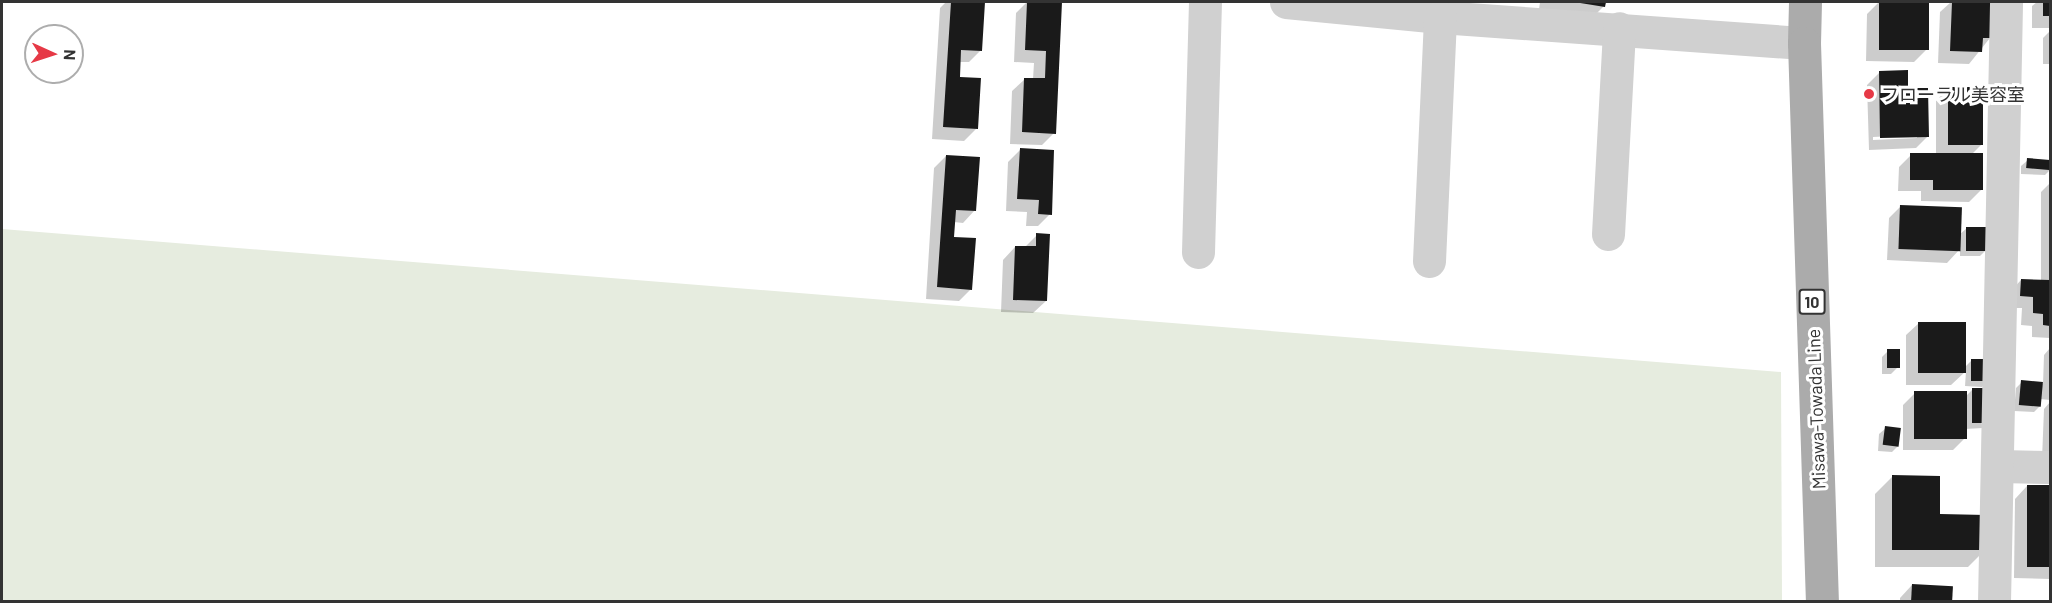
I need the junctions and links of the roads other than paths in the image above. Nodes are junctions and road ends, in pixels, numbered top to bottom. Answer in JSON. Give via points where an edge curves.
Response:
{"nodes":[{"id":1,"x":1205,"y":2,"type":"edge"},
{"id":2,"x":1286,"y":2,"type":"edge"},
{"id":3,"x":1805,"y":2,"type":"edge"},
{"id":4,"x":2006,"y":2,"type":"edge"},
{"id":5,"x":1440,"y":17,"type":"junction"},
{"id":6,"x":1619,"y":28,"type":"junction"},
{"id":7,"x":1804,"y":43,"type":"junction"},
{"id":8,"x":1608,"y":234,"type":"dead end"},
{"id":9,"x":1198,"y":252,"type":"dead end"},
{"id":10,"x":1429,"y":261,"type":"dead end"},
{"id":11,"x":1998,"y":466,"type":"junction"},
{"id":12,"x":2050,"y":467,"type":"edge"},
{"id":13,"x":1822,"y":602,"type":"edge"},
{"id":14,"x":1994,"y":602,"type":"edge"}],
"edges":[{"from":1,"to":9,"type":"street"},
{"from":2,"to":5,"type":"street"},
{"from":3,"to":7,"type":"main road","name":"Misawa-Towada Line","number":"10"},
{"from":4,"to":11,"type":"street"},
{"from":5,"to":6,"type":"street"},
{"from":5,"to":10,"type":"street"},
{"from":6,"to":7,"type":"street"},
{"from":6,"to":8,"type":"street"},
{"from":7,"to":13,"type":"main road","name":"Misawa-Towada Line","number":"10"},
{"from":11,"to":12,"type":"street"},
{"from":11,"to":14,"type":"street"}]}
